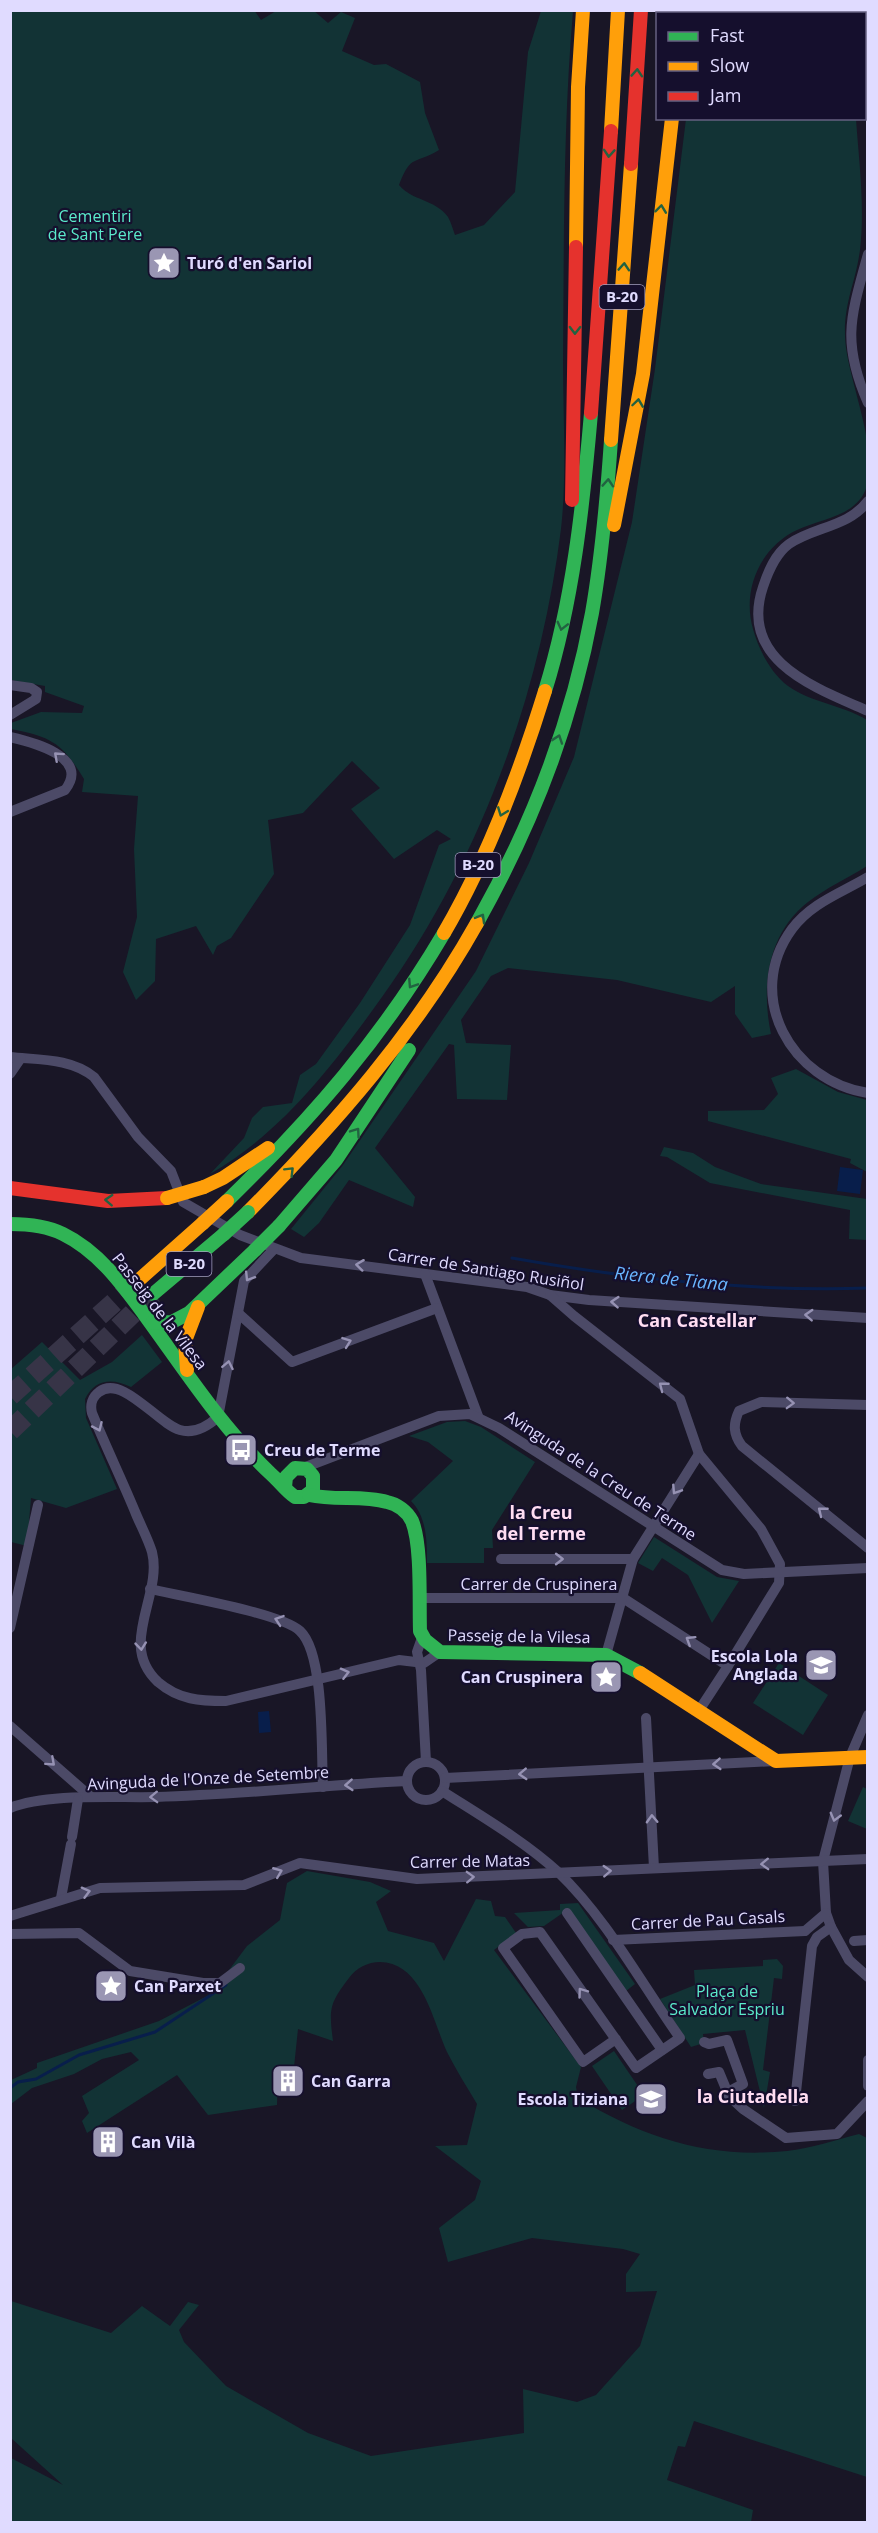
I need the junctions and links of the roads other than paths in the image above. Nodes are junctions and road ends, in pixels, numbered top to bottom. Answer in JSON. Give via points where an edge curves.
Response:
{"nodes":[{"id":1,"x":583,"y":10,"type":"edge"},
{"id":2,"x":618,"y":10,"type":"edge"},
{"id":3,"x":641,"y":10,"type":"edge"},
{"id":4,"x":672,"y":120,"type":"edge"},
{"id":5,"x":867,"y":254,"type":"edge"},
{"id":6,"x":867,"y":403,"type":"edge"},
{"id":7,"x":867,"y":501,"type":"edge"},
{"id":8,"x":573,"y":569,"type":"junction"},
{"id":9,"x":597,"y":582,"type":"junction"},
{"id":10,"x":10,"y":685,"type":"edge"},
{"id":11,"x":867,"y":711,"type":"edge"},
{"id":12,"x":10,"y":716,"type":"edge"},
{"id":13,"x":10,"y":736,"type":"edge"},
{"id":14,"x":10,"y":812,"type":"edge"},
{"id":15,"x":867,"y":877,"type":"edge"},
{"id":16,"x":451,"y":968,"type":"junction"},
{"id":17,"x":16,"y":1058,"type":"edge"},
{"id":18,"x":10,"y":1074,"type":"edge"},
{"id":19,"x":867,"y":1093,"type":"edge"},
{"id":20,"x":305,"y":1123,"type":"junction"},
{"id":21,"x":10,"y":1188,"type":"edge"},
{"id":22,"x":10,"y":1224,"type":"edge"},
{"id":23,"x":274,"y":1249,"type":"junction"},
{"id":24,"x":425,"y":1274,"type":"junction"},
{"id":25,"x":140,"y":1279,"type":"tunnel mouth"},
{"id":26,"x":153,"y":1294,"type":"tunnel mouth"},
{"id":27,"x":550,"y":1295,"type":"junction"},
{"id":28,"x":200,"y":1302,"type":"junction"},
{"id":29,"x":437,"y":1308,"type":"junction"},
{"id":30,"x":238,"y":1313,"type":"junction"},
{"id":31,"x":867,"y":1318,"type":"edge"},
{"id":32,"x":152,"y":1323,"type":"junction"},
{"id":33,"x":187,"y":1370,"type":"junction"},
{"id":34,"x":867,"y":1406,"type":"edge"},
{"id":35,"x":478,"y":1416,"type":"junction"},
{"id":36,"x":218,"y":1417,"type":"junction"},
{"id":37,"x":699,"y":1454,"type":"junction"},
{"id":38,"x":256,"y":1460,"type":"junction"},
{"id":39,"x":306,"y":1478,"type":"junction"},
{"id":40,"x":285,"y":1487,"type":"junction"},
{"id":41,"x":38,"y":1505,"type":"dead end"},
{"id":42,"x":653,"y":1526,"type":"junction"},
{"id":43,"x":867,"y":1548,"type":"edge"},
{"id":44,"x":501,"y":1559,"type":"dead end"},
{"id":45,"x":633,"y":1559,"type":"junction"},
{"id":46,"x":867,"y":1568,"type":"edge"},
{"id":47,"x":782,"y":1572,"type":"junction"},
{"id":48,"x":150,"y":1589,"type":"junction"},
{"id":49,"x":419,"y":1598,"type":"junction"},
{"id":50,"x":623,"y":1598,"type":"junction"},
{"id":51,"x":12,"y":1614,"type":"edge"},
{"id":52,"x":10,"y":1628,"type":"edge"},
{"id":53,"x":423,"y":1635,"type":"junction"},
{"id":54,"x":436,"y":1649,"type":"junction"},
{"id":55,"x":606,"y":1655,"type":"junction"},
{"id":56,"x":421,"y":1664,"type":"junction"},
{"id":57,"x":728,"y":1666,"type":"junction"},
{"id":58,"x":318,"y":1679,"type":"junction"},
{"id":59,"x":698,"y":1712,"type":"junction"},
{"id":60,"x":867,"y":1715,"type":"edge"},
{"id":61,"x":646,"y":1718,"type":"dead end"},
{"id":62,"x":10,"y":1726,"type":"edge"},
{"id":63,"x":850,"y":1757,"type":"junction"},
{"id":64,"x":867,"y":1757,"type":"edge"},
{"id":65,"x":776,"y":1761,"type":"junction"},
{"id":66,"x":426,"y":1762,"type":"junction"},
{"id":67,"x":650,"y":1769,"type":"junction"},
{"id":68,"x":445,"y":1778,"type":"junction"},
{"id":69,"x":407,"y":1781,"type":"junction"},
{"id":70,"x":323,"y":1787,"type":"junction"},
{"id":71,"x":442,"y":1791,"type":"junction"},
{"id":72,"x":91,"y":1797,"type":"junction"},
{"id":73,"x":78,"y":1799,"type":"junction"},
{"id":74,"x":10,"y":1808,"type":"edge"},
{"id":75,"x":867,"y":1859,"type":"edge"},
{"id":76,"x":823,"y":1861,"type":"junction"},
{"id":77,"x":654,"y":1869,"type":"junction"},
{"id":78,"x":560,"y":1874,"type":"junction"},
{"id":79,"x":61,"y":1898,"type":"junction"},
{"id":80,"x":567,"y":1913,"type":"dead end"},
{"id":81,"x":826,"y":1913,"type":"junction"},
{"id":82,"x":10,"y":1916,"type":"edge"},
{"id":83,"x":809,"y":1927,"type":"junction"},
{"id":84,"x":831,"y":1928,"type":"junction"},
{"id":85,"x":10,"y":1934,"type":"edge"},
{"id":86,"x":613,"y":1940,"type":"junction"},
{"id":87,"x":867,"y":1940,"type":"edge"},
{"id":88,"x":854,"y":1941,"type":"dead end"},
{"id":89,"x":814,"y":1942,"type":"junction"},
{"id":90,"x":240,"y":1968,"type":"dead end"},
{"id":91,"x":867,"y":1977,"type":"edge"},
{"id":92,"x":616,"y":2039,"type":"junction"},
{"id":93,"x":704,"y":2042,"type":"dead end"},
{"id":94,"x":662,"y":2050,"type":"junction"},
{"id":95,"x":867,"y":2060,"type":"edge"},
{"id":96,"x":708,"y":2074,"type":"dead end"},
{"id":97,"x":867,"y":2086,"type":"edge"},
{"id":98,"x":728,"y":2092,"type":"junction"},
{"id":99,"x":795,"y":2101,"type":"dead end"},
{"id":100,"x":867,"y":2101,"type":"edge"}],
"edges":[{"from":1,"to":8,"type":"main road","one_way":true,"via":[[578,87]]},
{"from":2,"to":8,"type":"main road","number":"B-20","one_way":true,"via":[[586,471]]},
{"from":9,"to":3,"type":"main road","number":"B-20","one_way":true},
{"from":9,"to":4,"type":"main road","one_way":true,"via":[[624,483],[638,402]]},
{"from":5,"to":6,"type":"street","via":[[855,298],[850,341],[852,363]]},
{"from":7,"to":11,"type":"street","via":[[845,520],[787,545],[768,574],[761,592],[760,611],[763,633],[780,664],[807,684]]},
{"from":8,"to":20,"type":"main road","number":"B-20","one_way":true,"via":[[564,620],[528,746],[470,884],[392,1016]]},
{"from":16,"to":9,"type":"main road","number":"B-20","one_way":true,"via":[[506,870],[543,784],[576,679]]},
{"from":10,"to":12,"type":"street","via":[[37,692],[36,699]]},
{"from":14,"to":13,"type":"street","one_way":true,"via":[[65,790],[71,783],[71,772],[52,749]]},
{"from":15,"to":19,"type":"street","via":[[813,908],[791,931],[776,970],[774,994],[779,1022],[799,1059],[824,1079]]},
{"from":26,"to":16,"type":"main road","number":"B-20","one_way":true,"bridge":true,"via":[[224,1234],[316,1145],[374,1078]]},
{"from":28,"to":16,"type":"main road","number":"B-20","one_way":true,"bridge":true,"via":[[316,1185],[369,1114],[427,1020]]},
{"from":17,"to":18,"type":"street"},
{"from":17,"to":23,"type":"street","name":"Carrer de Santiago Rusiñol","via":[[77,1066],[94,1077],[138,1137],[171,1171],[183,1202],[240,1235]]},
{"from":20,"to":21,"type":"main road","one_way":true,"bridge":true,"via":[[223,1178],[167,1198],[148,1202],[89,1199]]},
{"from":20,"to":25,"type":"main road","number":"B-20","bridge":true,"via":[[227,1201]]},
{"from":22,"to":32,"type":"main road","name":"Passeig de la Vilesa","via":[[43,1227],[71,1239],[106,1266]]},
{"from":24,"to":23,"type":"street","name":"Carrer de Santiago Rusiñol","one_way":true,"via":[[301,1258]]},
{"from":23,"to":30,"type":"street","one_way":true,"via":[[244,1281]]},
{"from":24,"to":27,"type":"street","name":"Carrer de Santiago Rusiñol","via":[[527,1287]]},
{"from":24,"to":29,"type":"street"},
{"from":31,"to":27,"type":"street","name":"Carrer de Santiago Rusiñol","one_way":true},
{"from":37,"to":27,"type":"street","one_way":true,"via":[[680,1399]]},
{"from":28,"to":32,"type":"main road","number":"B-20","via":[[172,1322]]},
{"from":28,"to":33,"type":"main road","number":"B-20","via":[[187,1330]]},
{"from":30,"to":29,"type":"street","one_way":true,"via":[[292,1362]]},
{"from":29,"to":35,"type":"street"},
{"from":36,"to":30,"type":"street","one_way":true},
{"from":32,"to":33,"type":"main road","name":"Passeig de la Vilesa"},
{"from":33,"to":36,"type":"main road","name":"Passeig de la Vilesa"},
{"from":43,"to":34,"type":"street","one_way":true,"via":[[742,1446],[735,1437],[734,1421],[739,1411],[761,1402]]},
{"from":35,"to":39,"type":"street","name":"Avinguda de la Creu de Terme","via":[[457,1413],[428,1418],[322,1459]]},
{"from":35,"to":42,"type":"street","name":"Avinguda de la Creu de Terme"},
{"from":36,"to":38,"type":"main road","name":"Passeig de la Vilesa"},
{"from":36,"to":48,"type":"street","one_way":true,"via":[[197,1430],[178,1430],[117,1389],[100,1390],[94,1396],[91,1409],[152,1551]]},
{"from":37,"to":42,"type":"street","one_way":true},
{"from":37,"to":47,"type":"street","via":[[761,1529]]},
{"from":38,"to":39,"type":"main road"},
{"from":38,"to":40,"type":"main road","name":"Passeig de la Vilesa"},
{"from":39,"to":40,"type":"main road","via":[[286,1478]]},
{"from":39,"to":40,"type":"main road","via":[[295,1497]]},
{"from":39,"to":49,"type":"main road","via":[[332,1499],[389,1501],[404,1507],[416,1531]]},
{"from":41,"to":51,"type":"street"},
{"from":42,"to":45,"type":"street"},
{"from":42,"to":47,"type":"street","name":"Avinguda de la Creu de Terme","via":[[729,1572]]},
{"from":44,"to":45,"type":"street","one_way":true},
{"from":45,"to":50,"type":"street"},
{"from":46,"to":47,"type":"street","name":"Avinguda de la Creu de Terme"},
{"from":47,"to":57,"type":"street"},
{"from":58,"to":48,"type":"street","one_way":true,"via":[[307,1639],[291,1624]]},
{"from":48,"to":58,"type":"street","one_way":true,"via":[[139,1637],[141,1655],[150,1674],[169,1691],[187,1699],[226,1701]]},
{"from":49,"to":50,"type":"street","name":"Carrer de Cruspinera"},
{"from":49,"to":53,"type":"main road"},
{"from":50,"to":55,"type":"street"},
{"from":57,"to":50,"type":"street","name":"Carrer de Cruspinera","one_way":true},
{"from":51,"to":52,"type":"street"},
{"from":53,"to":54,"type":"main road","name":"Passeig de la Vilesa"},
{"from":53,"to":56,"type":"street","via":[[419,1642]]},
{"from":54,"to":55,"type":"main road","name":"Passeig de la Vilesa"},
{"from":54,"to":56,"type":"street"},
{"from":55,"to":59,"type":"main road","name":"Passeig de la Vilesa"},
{"from":58,"to":56,"type":"street","one_way":true,"via":[[399,1660]]},
{"from":56,"to":66,"type":"street"},
{"from":57,"to":59,"type":"street"},
{"from":58,"to":70,"type":"street"},
{"from":59,"to":65,"type":"main road","name":"Passeig de la Vilesa"},
{"from":60,"to":63,"type":"street"},
{"from":61,"to":67,"type":"street"},
{"from":62,"to":72,"type":"street","one_way":true},
{"from":63,"to":64,"type":"main road"},
{"from":63,"to":65,"type":"main road"},
{"from":63,"to":76,"type":"street","one_way":true},
{"from":65,"to":67,"type":"street","one_way":true},
{"from":66,"to":68,"type":"street","via":[[438,1766]]},
{"from":66,"to":69,"type":"street","via":[[416,1764]]},
{"from":67,"to":68,"type":"street","one_way":true},
{"from":77,"to":67,"type":"street","one_way":true},
{"from":68,"to":71,"type":"street"},
{"from":69,"to":70,"type":"street","name":"Avinguda de l'Onze de Setembre","one_way":true},
{"from":69,"to":71,"type":"street","via":[[414,1795],[421,1799],[436,1797]]},
{"from":70,"to":72,"type":"street","name":"Avinguda de l'Onze de Setembre","one_way":true},
{"from":71,"to":78,"type":"street","via":[[540,1856]]},
{"from":72,"to":73,"type":"street","name":"Avinguda de l'Onze de Setembre"},
{"from":73,"to":74,"type":"street","name":"Avinguda de l'Onze de Setembre","via":[[22,1803]]},
{"from":73,"to":79,"type":"street"},
{"from":75,"to":76,"type":"street","name":"Carrer de Matas"},
{"from":76,"to":77,"type":"street","name":"Carrer de Matas","one_way":true},
{"from":76,"to":81,"type":"street"},
{"from":78,"to":77,"type":"street","name":"Carrer de Matas","one_way":true},
{"from":79,"to":78,"type":"street","name":"Carrer de Matas","one_way":true,"via":[[100,1888],[244,1885],[300,1863],[417,1879]]},
{"from":78,"to":86,"type":"street"},
{"from":79,"to":82,"type":"street","name":"Carrer de Matas"},
{"from":80,"to":94,"type":"street"},
{"from":81,"to":83,"type":"street"},
{"from":81,"to":84,"type":"street"},
{"from":83,"to":84,"type":"street","name":"Carrer de Pau Casals","via":[[824,1923]]},
{"from":83,"to":86,"type":"street","name":"Carrer de Pau Casals"},
{"from":83,"to":89,"type":"street"},
{"from":84,"to":89,"type":"street"},
{"from":84,"to":91,"type":"street","via":[[849,1960]]},
{"from":85,"to":90,"type":"street","via":[[79,1933],[130,1971],[192,1982],[220,1983]]},
{"from":86,"to":94,"type":"street","via":[[680,2038]]},
{"from":87,"to":88,"type":"street"},
{"from":89,"to":99,"type":"street"},
{"from":92,"to":92,"type":"street","one_way":true,"via":[[540,1932],[522,1934],[503,1948],[583,2062]]},
{"from":92,"to":94,"type":"street","via":[[636,2068]]},
{"from":93,"to":98,"type":"street","via":[[727,2040],[743,2084]]},
{"from":95,"to":97,"type":"street"},
{"from":96,"to":98,"type":"street","via":[[719,2072]]},
{"from":98,"to":100,"type":"street","via":[[744,2109],[786,2138],[837,2134]]}]}
